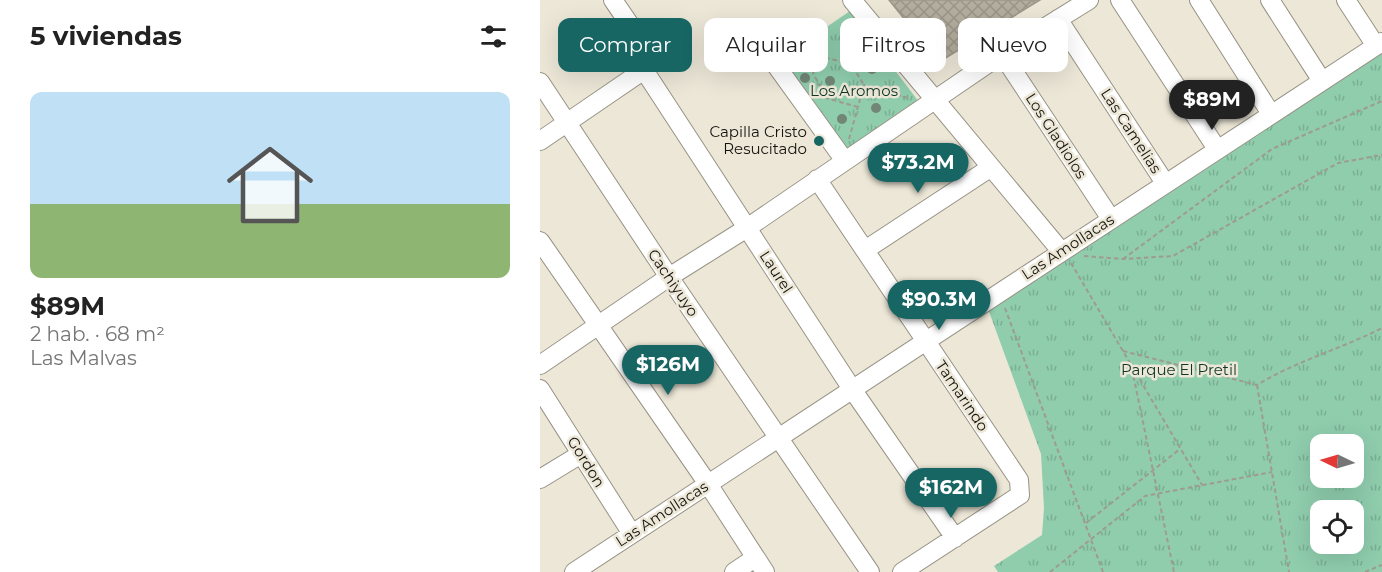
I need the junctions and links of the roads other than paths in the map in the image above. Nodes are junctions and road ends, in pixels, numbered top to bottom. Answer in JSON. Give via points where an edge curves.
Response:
{"nodes":[{"id":1,"x":613,"y":0,"type":"edge"},
{"id":2,"x":852,"y":0,"type":"edge"},
{"id":3,"x":1089,"y":0,"type":"edge"},
{"id":4,"x":1120,"y":0,"type":"edge"},
{"id":5,"x":1198,"y":0,"type":"edge"},
{"id":6,"x":1270,"y":0,"type":"edge"},
{"id":7,"x":1346,"y":0,"type":"edge"},
{"id":8,"x":625,"y":18,"type":"edge"},
{"id":9,"x":1060,"y":18,"type":"edge"},
{"id":10,"x":1068,"y":34,"type":"edge"},
{"id":11,"x":1379,"y":44,"type":"edge"},
{"id":12,"x":642,"y":72,"type":"edge"},
{"id":13,"x":646,"y":72,"type":"edge"},
{"id":14,"x":781,"y":72,"type":"edge"},
{"id":15,"x":975,"y":72,"type":"edge"},
{"id":16,"x":1014,"y":72,"type":"edge"},
{"id":17,"x":1322,"y":81,"type":"junction"},
{"id":18,"x":540,"y":82,"type":"edge"},
{"id":19,"x":935,"y":98,"type":"junction"},
{"id":20,"x":1271,"y":114,"type":"junction"},
{"id":21,"x":566,"y":123,"type":"junction"},
{"id":22,"x":540,"y":141,"type":"edge"},
{"id":23,"x":1217,"y":149,"type":"junction"},
{"id":24,"x":845,"y":161,"type":"junction"},
{"id":25,"x":990,"y":168,"type":"junction"},
{"id":26,"x":817,"y":179,"type":"junction"},
{"id":27,"x":1165,"y":183,"type":"junction"},
{"id":28,"x":1111,"y":219,"type":"junction"},
{"id":29,"x":747,"y":228,"type":"junction"},
{"id":30,"x":541,"y":244,"type":"edge"},
{"id":31,"x":865,"y":250,"type":"junction"},
{"id":32,"x":1068,"y":254,"type":"junction"},
{"id":33,"x":669,"y":278,"type":"junction"},
{"id":34,"x":598,"y":327,"type":"junction"},
{"id":35,"x":924,"y":341,"type":"junction"},
{"id":36,"x":540,"y":365,"type":"edge"},
{"id":37,"x":540,"y":389,"type":"edge"},
{"id":38,"x":852,"y":389,"type":"junction"},
{"id":39,"x":778,"y":438,"type":"junction"},
{"id":40,"x":581,"y":454,"type":"junction"},
{"id":41,"x":540,"y":479,"type":"edge"},
{"id":42,"x":708,"y":484,"type":"junction"},
{"id":43,"x":632,"y":534,"type":"junction"},
{"id":44,"x":955,"y":538,"type":"junction"},
{"id":45,"x":760,"y":565,"type":"edge"},
{"id":46,"x":574,"y":572,"type":"edge"},
{"id":47,"x":734,"y":572,"type":"edge"},
{"id":48,"x":870,"y":572,"type":"edge"},
{"id":49,"x":902,"y":572,"type":"edge"}],
"edges":[{"from":1,"to":8,"type":"street","name":"Laurel"},
{"from":2,"to":19,"type":"street"},
{"from":3,"to":9,"type":"street"},
{"from":4,"to":23,"type":"street"},
{"from":5,"to":20,"type":"street"},
{"from":6,"to":17,"type":"street"},
{"from":7,"to":11,"type":"street"},
{"from":10,"to":27,"type":"street","name":"Las Camelias"},
{"from":11,"to":17,"type":"street","name":"Las Amollacas"},
{"from":12,"to":21,"type":"street"},
{"from":13,"to":29,"type":"street","name":"Laurel"},
{"from":14,"to":24,"type":"street"},
{"from":15,"to":19,"type":"street"},
{"from":16,"to":28,"type":"street","name":"Los Gladiolos"},
{"from":17,"to":20,"type":"street","name":"Las Amollacas"},
{"from":18,"to":21,"type":"street","name":"Cachiyuyo"},
{"from":19,"to":24,"type":"street"},
{"from":19,"to":25,"type":"street"},
{"from":20,"to":23,"type":"street","name":"Las Amollacas"},
{"from":21,"to":22,"type":"street"},
{"from":21,"to":33,"type":"street","name":"Cachiyuyo"},
{"from":23,"to":27,"type":"street","name":"Las Amollacas"},
{"from":24,"to":26,"type":"street"},
{"from":25,"to":31,"type":"street"},
{"from":25,"to":32,"type":"street"},
{"from":26,"to":29,"type":"street"},
{"from":26,"to":31,"type":"street","name":"Tamarindo"},
{"from":27,"to":28,"type":"street","name":"Las Amollacas"},
{"from":28,"to":32,"type":"street","name":"Las Amollacas"},
{"from":29,"to":33,"type":"street"},
{"from":29,"to":38,"type":"street","name":"Laurel"},
{"from":30,"to":34,"type":"street"},
{"from":31,"to":35,"type":"street","name":"Tamarindo"},
{"from":32,"to":35,"type":"street","name":"Las Amollacas","via":[[998,292]]},
{"from":33,"to":34,"type":"street"},
{"from":33,"to":39,"type":"street","name":"Cachiyuyo"},
{"from":34,"to":36,"type":"street"},
{"from":34,"to":42,"type":"street"},
{"from":35,"to":38,"type":"street","name":"Las Amollacas"},
{"from":35,"to":44,"type":"street","name":"Tamarindo","via":[[1019,480],[1020,495]]},
{"from":37,"to":40,"type":"street","name":"Gordon"},
{"from":38,"to":39,"type":"street","name":"Las Amollacas"},
{"from":38,"to":44,"type":"street","name":"Laurel"},
{"from":39,"to":42,"type":"street","name":"Las Amollacas"},
{"from":39,"to":48,"type":"street","name":"Cachiyuyo"},
{"from":40,"to":41,"type":"street"},
{"from":40,"to":43,"type":"street","name":"Gordon"},
{"from":42,"to":43,"type":"street","name":"Las Amollacas"},
{"from":42,"to":45,"type":"street"},
{"from":43,"to":46,"type":"street","name":"Las Amollacas"},
{"from":44,"to":49,"type":"street"},
{"from":45,"to":47,"type":"street"}]}
